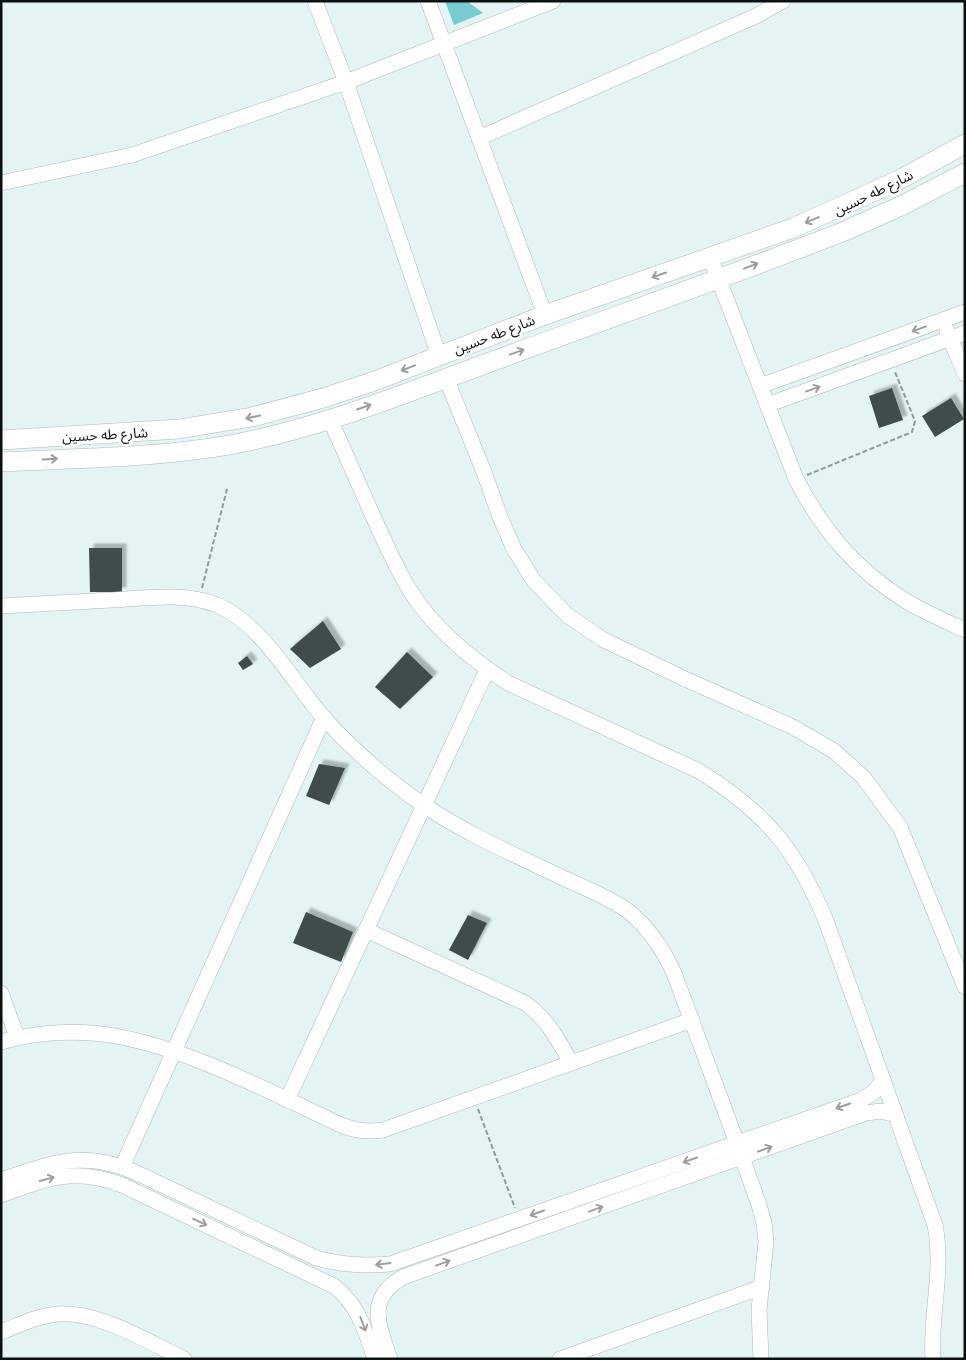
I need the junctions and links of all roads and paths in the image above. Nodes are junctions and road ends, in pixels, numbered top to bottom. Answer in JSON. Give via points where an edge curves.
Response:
{"nodes":[{"id":1,"x":315,"y":1,"type":"edge"},
{"id":2,"x":428,"y":1,"type":"edge"},
{"id":3,"x":553,"y":1,"type":"edge"},
{"id":4,"x":783,"y":1,"type":"edge"},
{"id":5,"x":444,"y":44,"type":"junction"},
{"id":6,"x":346,"y":82,"type":"junction"},
{"id":7,"x":479,"y":138,"type":"junction"},
{"id":8,"x":965,"y":144,"type":"edge"},
{"id":9,"x":965,"y":173,"type":"edge"},
{"id":10,"x":1,"y":183,"type":"edge"},
{"id":11,"x":710,"y":257,"type":"junction"},
{"id":12,"x":719,"y":278,"type":"junction"},
{"id":13,"x":965,"y":312,"type":"edge"},
{"id":14,"x":545,"y":315,"type":"junction"},
{"id":15,"x":942,"y":320,"type":"junction"},
{"id":16,"x":965,"y":334,"type":"edge"},
{"id":17,"x":950,"y":339,"type":"junction"},
{"id":18,"x":439,"y":356,"type":"junction"},
{"id":19,"x":890,"y":361,"type":"junction"},
{"id":20,"x":965,"y":374,"type":"edge"},
{"id":21,"x":446,"y":378,"type":"junction"},
{"id":22,"x":760,"y":386,"type":"junction"},
{"id":23,"x":767,"y":405,"type":"junction"},
{"id":24,"x":330,"y":419,"type":"junction"},
{"id":25,"x":1,"y":440,"type":"edge"},
{"id":26,"x":1,"y":462,"type":"edge"},
{"id":27,"x":796,"y":479,"type":"junction"},
{"id":28,"x":227,"y":489,"type":"dead end"},
{"id":29,"x":199,"y":600,"type":"junction"},
{"id":30,"x":1,"y":606,"type":"edge"},
{"id":31,"x":965,"y":630,"type":"edge"},
{"id":32,"x":487,"y":670,"type":"junction"},
{"id":33,"x":324,"y":717,"type":"junction"},
{"id":34,"x":424,"y":806,"type":"junction"},
{"id":35,"x":366,"y":930,"type":"junction"},
{"id":36,"x":965,"y":987,"type":"edge"},
{"id":37,"x":1,"y":993,"type":"edge"},
{"id":38,"x":692,"y":1020,"type":"junction"},
{"id":39,"x":17,"y":1038,"type":"junction"},
{"id":40,"x":1,"y":1042,"type":"edge"},
{"id":41,"x":174,"y":1052,"type":"junction"},
{"id":42,"x":571,"y":1063,"type":"junction"},
{"id":43,"x":883,"y":1080,"type":"junction"},
{"id":44,"x":474,"y":1098,"type":"junction"},
{"id":45,"x":287,"y":1100,"type":"junction"},
{"id":46,"x":896,"y":1115,"type":"junction"},
{"id":47,"x":739,"y":1150,"type":"junction"},
{"id":48,"x":122,"y":1167,"type":"junction"},
{"id":49,"x":1,"y":1180,"type":"edge"},
{"id":50,"x":1,"y":1195,"type":"edge"},
{"id":51,"x":520,"y":1219,"type":"junction"},
{"id":52,"x":762,"y":1287,"type":"junction"},
{"id":53,"x":1,"y":1332,"type":"edge"},
{"id":54,"x":184,"y":1359,"type":"edge"},
{"id":55,"x":375,"y":1359,"type":"edge"},
{"id":56,"x":390,"y":1359,"type":"edge"},
{"id":57,"x":560,"y":1359,"type":"edge"},
{"id":58,"x":761,"y":1359,"type":"edge"},
{"id":59,"x":933,"y":1359,"type":"edge"}],
"edges":[{"from":1,"to":6,"type":"street"},
{"from":2,"to":5,"type":"street"},
{"from":3,"to":5,"type":"street"},
{"from":4,"to":7,"type":"street","via":[[756,16]]},
{"from":5,"to":6,"type":"street"},
{"from":5,"to":7,"type":"street"},
{"from":6,"to":10,"type":"street","via":[[132,155]]},
{"from":6,"to":18,"type":"street"},
{"from":7,"to":14,"type":"street"},
{"from":8,"to":11,"type":"main road","name":"شارع طه حسين","one_way":true,"via":[[837,209]]},
{"from":12,"to":9,"type":"main road","name":"شارع طه حسين","one_way":true,"via":[[867,222]]},
{"from":11,"to":12,"type":"street"},
{"from":11,"to":14,"type":"main road","name":"شارع طه حسين","one_way":true},
{"from":21,"to":12,"type":"main road","name":"شارع طه حسين","one_way":true},
{"from":12,"to":22,"type":"street"},
{"from":13,"to":15,"type":"street"},
{"from":14,"to":18,"type":"main road","name":"شارع طه حسين"},
{"from":15,"to":17,"type":"street"},
{"from":15,"to":22,"type":"street","one_way":true},
{"from":16,"to":17,"type":"street"},
{"from":17,"to":19,"type":"street"},
{"from":17,"to":20,"type":"street"},
{"from":18,"to":25,"type":"main road","name":"شارع طه حسين","one_way":true,"via":[[323,398],[243,419],[179,429]]},
{"from":23,"to":19,"type":"street","one_way":true},
{"from":19,"to":27,"type":"path","via":[[915,421],[912,432]]},
{"from":24,"to":21,"type":"main road","name":"شارع طه حسين","one_way":true},
{"from":21,"to":36,"type":"street","via":[[500,517],[514,549],[534,581],[567,615],[602,639],[793,726],[834,751],[863,777],[900,828]]},
{"from":22,"to":23,"type":"street"},
{"from":23,"to":27,"type":"street"},
{"from":26,"to":24,"type":"main road","name":"شارع طه حسين","one_way":true,"via":[[208,448],[263,438]]},
{"from":24,"to":32,"type":"street","via":[[393,563],[412,594],[459,648]]},
{"from":27,"to":31,"type":"street","via":[[826,530],[864,570],[908,602]]},
{"from":28,"to":29,"type":"path"},
{"from":29,"to":30,"type":"street","via":[[170,597]]},
{"from":29,"to":33,"type":"street","via":[[217,605],[247,624]]},
{"from":32,"to":34,"type":"street"},
{"from":32,"to":43,"type":"street","via":[[508,683],[699,771],[759,816],[796,861],[813,890]]},
{"from":33,"to":34,"type":"street","via":[[359,753]]},
{"from":33,"to":41,"type":"street"},
{"from":34,"to":35,"type":"street"},
{"from":34,"to":38,"type":"street","via":[[463,829],[612,900],[628,912],[666,955]]},
{"from":35,"to":42,"type":"street","via":[[525,1003],[553,1030]]},
{"from":35,"to":45,"type":"street"},
{"from":37,"to":39,"type":"street"},
{"from":38,"to":42,"type":"street"},
{"from":38,"to":47,"type":"street"},
{"from":39,"to":40,"type":"street"},
{"from":39,"to":41,"type":"street","via":[[50,1033],[105,1034]]},
{"from":41,"to":45,"type":"street"},
{"from":41,"to":48,"type":"street"},
{"from":42,"to":44,"type":"street"},
{"from":43,"to":46,"type":"street"},
{"from":43,"to":47,"type":"street","one_way":true,"via":[[868,1097]]},
{"from":44,"to":45,"type":"street","via":[[369,1132],[348,1128]]},
{"from":44,"to":51,"type":"path"},
{"from":47,"to":46,"type":"street","one_way":true,"via":[[866,1113],[881,1111]]},
{"from":46,"to":59,"type":"street","via":[[938,1240]]},
{"from":47,"to":51,"type":"street","one_way":true},
{"from":47,"to":52,"type":"street","via":[[764,1223],[766,1242]]},
{"from":56,"to":47,"type":"street","one_way":true,"via":[[377,1314],[385,1292],[398,1280]]},
{"from":48,"to":49,"type":"street","via":[[82,1159],[64,1161]]},
{"from":51,"to":48,"type":"street","one_way":true,"via":[[390,1264],[340,1264],[308,1255]]},
{"from":50,"to":55,"type":"street","one_way":true,"via":[[61,1176],[92,1176],[122,1185],[334,1286],[357,1310]]},
{"from":52,"to":57,"type":"street"},
{"from":52,"to":58,"type":"street"},
{"from":53,"to":54,"type":"street","via":[[39,1318],[76,1314],[110,1325]]}]}
